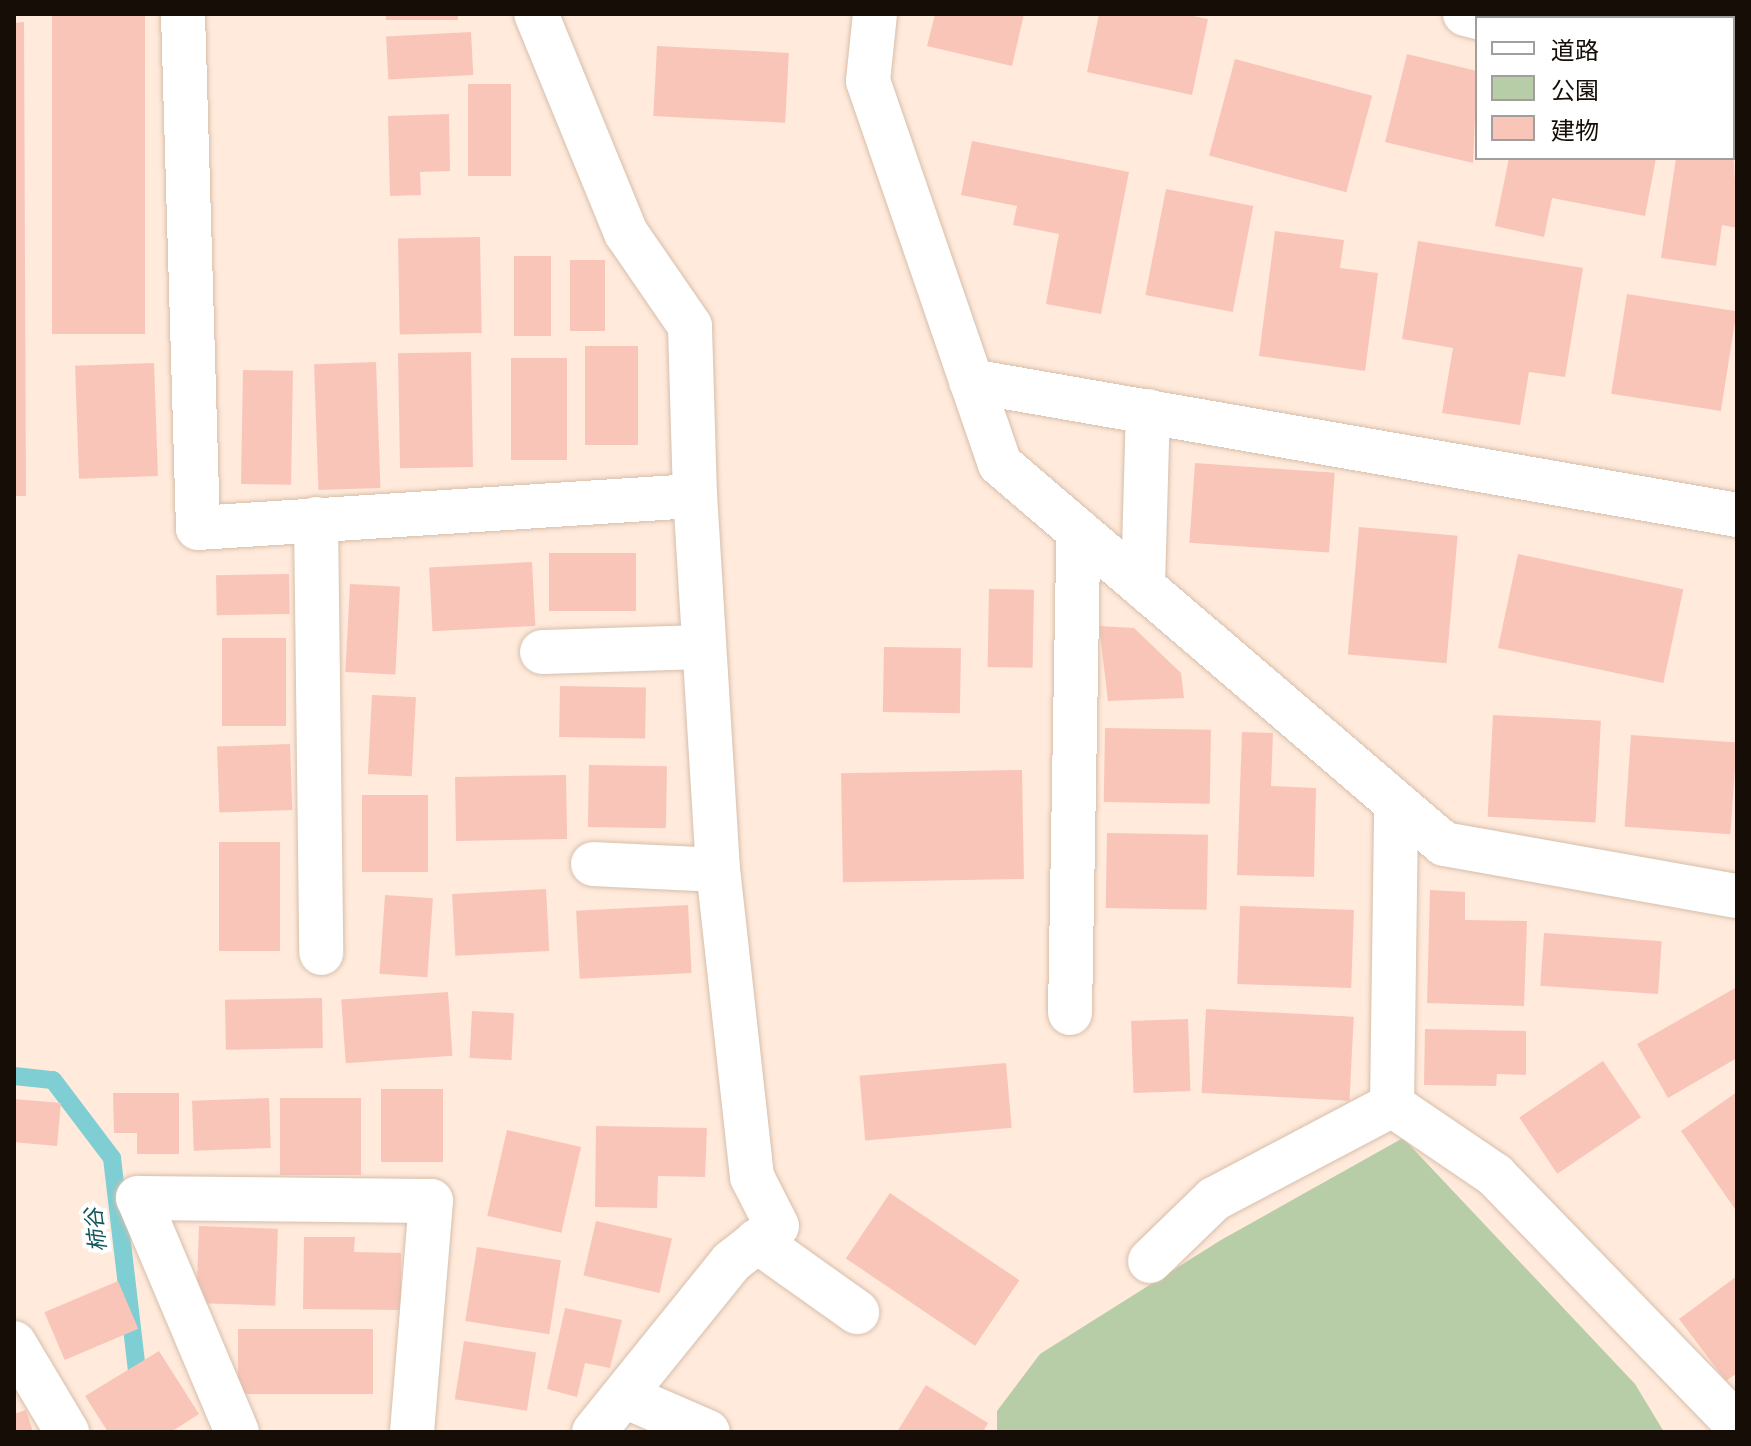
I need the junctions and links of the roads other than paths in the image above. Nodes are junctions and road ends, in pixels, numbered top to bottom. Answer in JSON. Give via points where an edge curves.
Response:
{"nodes":[{"id":1,"x":183,"y":14,"type":"edge"},
{"id":2,"x":536,"y":14,"type":"edge"},
{"id":3,"x":875,"y":14,"type":"edge"},
{"id":4,"x":971,"y":381,"type":"junction"},
{"id":5,"x":1148,"y":411,"type":"junction"},
{"id":6,"x":695,"y":496,"type":"junction"},
{"id":7,"x":1737,"y":515,"type":"edge"},
{"id":8,"x":316,"y":519,"type":"junction"},
{"id":9,"x":1078,"y":531,"type":"junction"},
{"id":10,"x":1143,"y":586,"type":"junction"},
{"id":11,"x":704,"y":647,"type":"junction"},
{"id":12,"x":542,"y":652,"type":"dead end"},
{"id":13,"x":1396,"y":804,"type":"junction"},
{"id":14,"x":593,"y":864,"type":"dead end"},
{"id":15,"x":718,"y":870,"type":"junction"},
{"id":16,"x":1737,"y":896,"type":"edge"},
{"id":17,"x":321,"y":953,"type":"dead end"},
{"id":18,"x":1070,"y":1013,"type":"dead end"},
{"id":19,"x":1392,"y":1105,"type":"junction"},
{"id":20,"x":757,"y":1241,"type":"junction"},
{"id":21,"x":1150,"y":1261,"type":"dead end"},
{"id":22,"x":857,"y":1312,"type":"dead end"},
{"id":23,"x":20,"y":1366,"type":"edge"},
{"id":24,"x":627,"y":1397,"type":"junction"},
{"id":25,"x":1737,"y":1425,"type":"edge"},
{"id":26,"x":67,"y":1432,"type":"edge"},
{"id":27,"x":237,"y":1432,"type":"edge"},
{"id":28,"x":412,"y":1432,"type":"edge"},
{"id":29,"x":594,"y":1432,"type":"edge"},
{"id":30,"x":708,"y":1432,"type":"edge"}],
"edges":[{"from":1,"to":8,"type":"street","via":[[198,528]]},
{"from":2,"to":6,"type":"street","via":[[626,233],[690,326]]},
{"from":3,"to":4,"type":"street","via":[[868,81]]},
{"from":4,"to":5,"type":"street"},
{"from":4,"to":9,"type":"street","via":[[1000,464]]},
{"from":5,"to":7,"type":"street"},
{"from":5,"to":10,"type":"street"},
{"from":6,"to":8,"type":"street"},
{"from":6,"to":11,"type":"street"},
{"from":8,"to":17,"type":"street"},
{"from":9,"to":10,"type":"street"},
{"from":9,"to":18,"type":"street"},
{"from":10,"to":13,"type":"street"},
{"from":11,"to":12,"type":"street"},
{"from":11,"to":15,"type":"street"},
{"from":13,"to":16,"type":"street","via":[[1444,844]]},
{"from":13,"to":19,"type":"street"},
{"from":14,"to":15,"type":"street"},
{"from":15,"to":20,"type":"street","via":[[752,1177],[777,1226]]},
{"from":19,"to":21,"type":"street","via":[[1214,1199]]},
{"from":19,"to":25,"type":"street","via":[[1495,1175]]},
{"from":20,"to":22,"type":"street"},
{"from":20,"to":24,"type":"street","via":[[731,1262]]},
{"from":23,"to":26,"type":"street"},
{"from":24,"to":29,"type":"street"},
{"from":24,"to":30,"type":"street"},
{"from":27,"to":28,"type":"street","via":[[138,1198],[431,1201]]}]}
